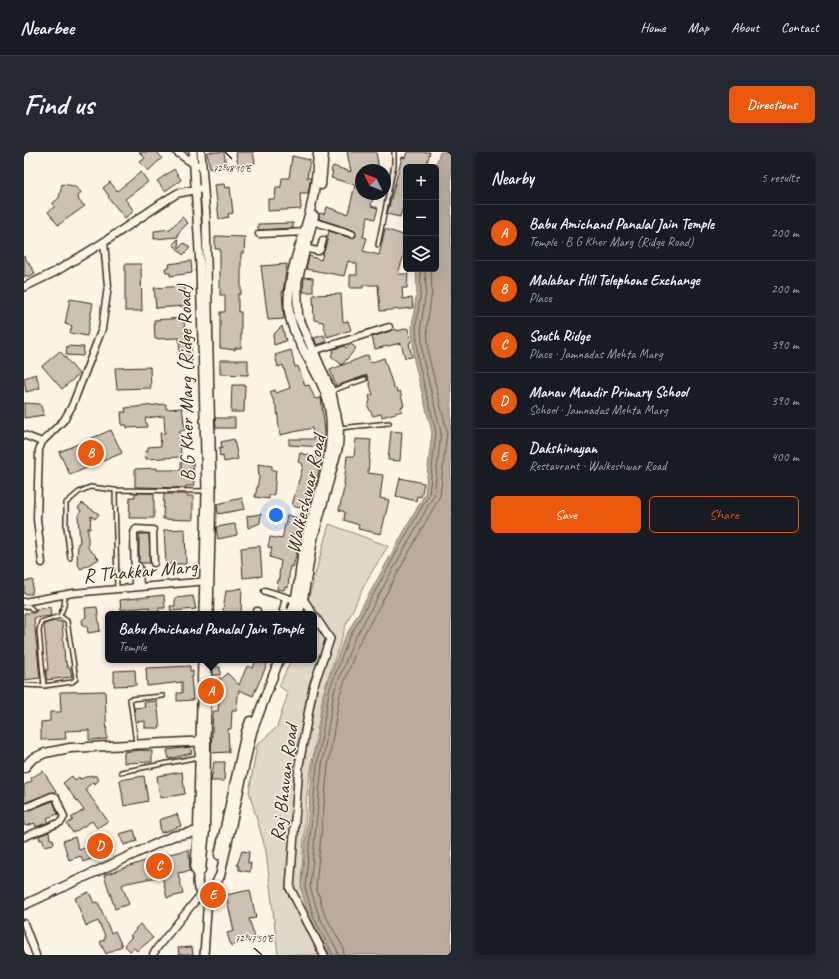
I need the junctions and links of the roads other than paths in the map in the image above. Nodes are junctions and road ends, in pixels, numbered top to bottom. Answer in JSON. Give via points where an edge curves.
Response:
{"nodes":[{"id":1,"x":177,"y":152,"type":"edge"},
{"id":2,"x":193,"y":152,"type":"edge"},
{"id":3,"x":201,"y":152,"type":"edge"},
{"id":4,"x":318,"y":152,"type":"edge"},
{"id":5,"x":324,"y":152,"type":"edge"},
{"id":6,"x":394,"y":152,"type":"edge"},
{"id":7,"x":199,"y":165,"type":"junction"},
{"id":8,"x":320,"y":178,"type":"junction"},
{"id":9,"x":204,"y":188,"type":"junction"},
{"id":10,"x":196,"y":189,"type":"junction"},
{"id":11,"x":310,"y":220,"type":"junction"},
{"id":12,"x":307,"y":232,"type":"junction"},
{"id":13,"x":259,"y":234,"type":"dead end"},
{"id":14,"x":352,"y":234,"type":"dead end"},
{"id":15,"x":323,"y":240,"type":"dead end"},
{"id":16,"x":104,"y":242,"type":"junction"},
{"id":17,"x":378,"y":245,"type":"dead end"},
{"id":18,"x":302,"y":248,"type":"junction"},
{"id":19,"x":24,"y":287,"type":"edge"},
{"id":20,"x":389,"y":327,"type":"dead end"},
{"id":21,"x":310,"y":352,"type":"junction"},
{"id":22,"x":366,"y":379,"type":"dead end"},
{"id":23,"x":328,"y":392,"type":"junction"},
{"id":24,"x":389,"y":423,"type":"dead end"},
{"id":25,"x":335,"y":428,"type":"junction"},
{"id":26,"x":24,"y":436,"type":"edge"},
{"id":27,"x":42,"y":442,"type":"junction"},
{"id":28,"x":115,"y":490,"type":"junction"},
{"id":29,"x":209,"y":491,"type":"junction"},
{"id":30,"x":70,"y":558,"type":"dead end"},
{"id":31,"x":154,"y":563,"type":"dead end"},
{"id":32,"x":42,"y":564,"type":"dead end"},
{"id":33,"x":139,"y":566,"type":"dead end"},
{"id":34,"x":207,"y":581,"type":"junction"},
{"id":35,"x":138,"y":587,"type":"junction"},
{"id":36,"x":117,"y":589,"type":"junction"},
{"id":37,"x":265,"y":591,"type":"dead end"},
{"id":38,"x":65,"y":594,"type":"junction"},
{"id":39,"x":286,"y":598,"type":"junction"},
{"id":40,"x":300,"y":600,"type":"junction"},
{"id":41,"x":24,"y":602,"type":"edge"},
{"id":42,"x":24,"y":607,"type":"edge"},
{"id":43,"x":33,"y":610,"type":"dead end"},
{"id":44,"x":203,"y":611,"type":"edge"},
{"id":45,"x":209,"y":611,"type":"edge"},
{"id":46,"x":285,"y":611,"type":"edge"},
{"id":47,"x":293,"y":611,"type":"edge"},
{"id":48,"x":298,"y":611,"type":"edge"},
{"id":49,"x":310,"y":611,"type":"edge"},
{"id":50,"x":60,"y":616,"type":"junction"},
{"id":51,"x":317,"y":620,"type":"edge"},
{"id":52,"x":202,"y":663,"type":"edge"},
{"id":53,"x":208,"y":663,"type":"edge"},
{"id":54,"x":272,"y":663,"type":"edge"},
{"id":55,"x":278,"y":663,"type":"edge"},
{"id":56,"x":24,"y":686,"type":"edge"},
{"id":57,"x":44,"y":686,"type":"junction"},
{"id":58,"x":163,"y":696,"type":"dead end"},
{"id":59,"x":203,"y":741,"type":"junction"},
{"id":60,"x":137,"y":745,"type":"junction"},
{"id":61,"x":199,"y":757,"type":"junction"},
{"id":62,"x":24,"y":768,"type":"edge"},
{"id":63,"x":121,"y":772,"type":"dead end"},
{"id":64,"x":24,"y":808,"type":"edge"},
{"id":65,"x":201,"y":831,"type":"junction"},
{"id":66,"x":24,"y":836,"type":"edge"},
{"id":67,"x":218,"y":879,"type":"junction"},
{"id":68,"x":204,"y":895,"type":"junction"},
{"id":69,"x":24,"y":905,"type":"edge"},
{"id":70,"x":24,"y":923,"type":"edge"},
{"id":71,"x":36,"y":955,"type":"edge"},
{"id":72,"x":153,"y":955,"type":"edge"},
{"id":73,"x":204,"y":955,"type":"edge"},
{"id":74,"x":324,"y":955,"type":"edge"}],
"edges":[{"from":1,"to":7,"type":"street"},
{"from":2,"to":7,"type":"street","name":"B G Kher Marg (Ridge Road)"},
{"from":3,"to":7,"type":"street","name":"B G Kher Marg (Ridge Road)"},
{"from":4,"to":8,"type":"main road","name":"Walkeshwar Road"},
{"from":5,"to":8,"type":"main road","name":"Walkeshwar Road"},
{"from":6,"to":17,"type":"lane","via":[[394,165]]},
{"from":7,"to":9,"type":"street","name":"B G Kher Marg (Ridge Road)"},
{"from":7,"to":10,"type":"street","name":"B G Kher Marg (Ridge Road)"},
{"from":8,"to":11,"type":"main road","name":"Walkeshwar Road"},
{"from":9,"to":10,"type":"street"},
{"from":9,"to":29,"type":"street","name":"B G Kher Marg (Ridge Road)"},
{"from":10,"to":16,"type":"street","via":[[178,193]]},
{"from":10,"to":29,"type":"street","name":"B G Kher Marg (Ridge Road)"},
{"from":11,"to":12,"type":"main road","name":"Walkeshwar Road"},
{"from":11,"to":14,"type":"street"},
{"from":12,"to":13,"type":"street"},
{"from":12,"to":18,"type":"main road","name":"Walkeshwar Road"},
{"from":15,"to":18,"type":"street","via":[[320,250]]},
{"from":16,"to":19,"type":"street","via":[[55,272]]},
{"from":16,"to":27,"type":"street","via":[[108,286],[102,329],[72,406],[64,420]]},
{"from":18,"to":21,"type":"main road","name":"Walkeshwar Road","via":[[289,290],[289,313],[295,329]]},
{"from":20,"to":21,"type":"street"},
{"from":21,"to":23,"type":"main road","name":"Walkeshwar Road"},
{"from":22,"to":23,"type":"lane"},
{"from":23,"to":25,"type":"main road","name":"Walkeshwar Road"},
{"from":24,"to":25,"type":"lane"},
{"from":25,"to":40,"type":"main road","name":"Walkeshwar Road","via":[[304,548]]},
{"from":26,"to":27,"type":"street"},
{"from":27,"to":32,"type":"street","via":[[39,450],[37,519]]},
{"from":28,"to":29,"type":"lane"},
{"from":28,"to":30,"type":"lane","via":[[90,487],[66,503]]},
{"from":28,"to":36,"type":"lane"},
{"from":29,"to":34,"type":"street","name":"B G Kher Marg (Ridge Road)"},
{"from":31,"to":35,"type":"street","via":[[153,530],[136,529],[134,532]]},
{"from":33,"to":35,"type":"street"},
{"from":34,"to":35,"type":"street","name":"R Thakkar Marg"},
{"from":34,"to":44,"type":"street","name":"B G Kher Marg (Ridge Road)"},
{"from":34,"to":45,"type":"street","name":"B G Kher Marg (Ridge Road)"},
{"from":35,"to":36,"type":"street","name":"R Thakkar Marg"},
{"from":36,"to":38,"type":"street","name":"R Thakkar Marg"},
{"from":37,"to":39,"type":"street"},
{"from":38,"to":41,"type":"street","name":"R Thakkar Marg"},
{"from":38,"to":50,"type":"lane"},
{"from":39,"to":40,"type":"street"},
{"from":39,"to":46,"type":"street","via":[[283,610]]},
{"from":40,"to":47,"type":"main road","name":"Walkeshwar Road"},
{"from":40,"to":48,"type":"main road","name":"Walkeshwar Road"},
{"from":40,"to":49,"type":"street","name":"Raj Bhavan Road"},
{"from":42,"to":43,"type":"lane","via":[[29,606]]},
{"from":50,"to":57,"type":"lane","via":[[41,622],[39,631]]},
{"from":50,"to":57,"type":"lane","via":[[67,621],[76,679],[72,682]]},
{"from":51,"to":74,"type":"street","name":"Raj Bhavan Road","via":[[330,639],[313,687],[299,764],[290,888]]},
{"from":52,"to":59,"type":"street"},
{"from":53,"to":59,"type":"street"},
{"from":54,"to":67,"type":"main road","via":[[246,732],[215,876]]},
{"from":55,"to":67,"type":"main road","via":[[252,732]]},
{"from":56,"to":57,"type":"lane"},
{"from":58,"to":60,"type":"lane","via":[[130,699]]},
{"from":59,"to":60,"type":"main road"},
{"from":59,"to":61,"type":"main road"},
{"from":59,"to":65,"type":"main road"},
{"from":60,"to":62,"type":"main road","via":[[70,748],[44,753],[32,759]]},
{"from":61,"to":63,"type":"lane"},
{"from":61,"to":65,"type":"main road"},
{"from":64,"to":66,"type":"street","via":[[56,796],[64,817],[61,822]]},
{"from":65,"to":68,"type":"main road","via":[[195,869],[198,874],[198,887]]},
{"from":65,"to":69,"type":"main road","via":[[173,836]]},
{"from":67,"to":68,"type":"main road","via":[[216,890]]},
{"from":68,"to":72,"type":"street"},
{"from":68,"to":73,"type":"street"},
{"from":70,"to":71,"type":"street"}]}
